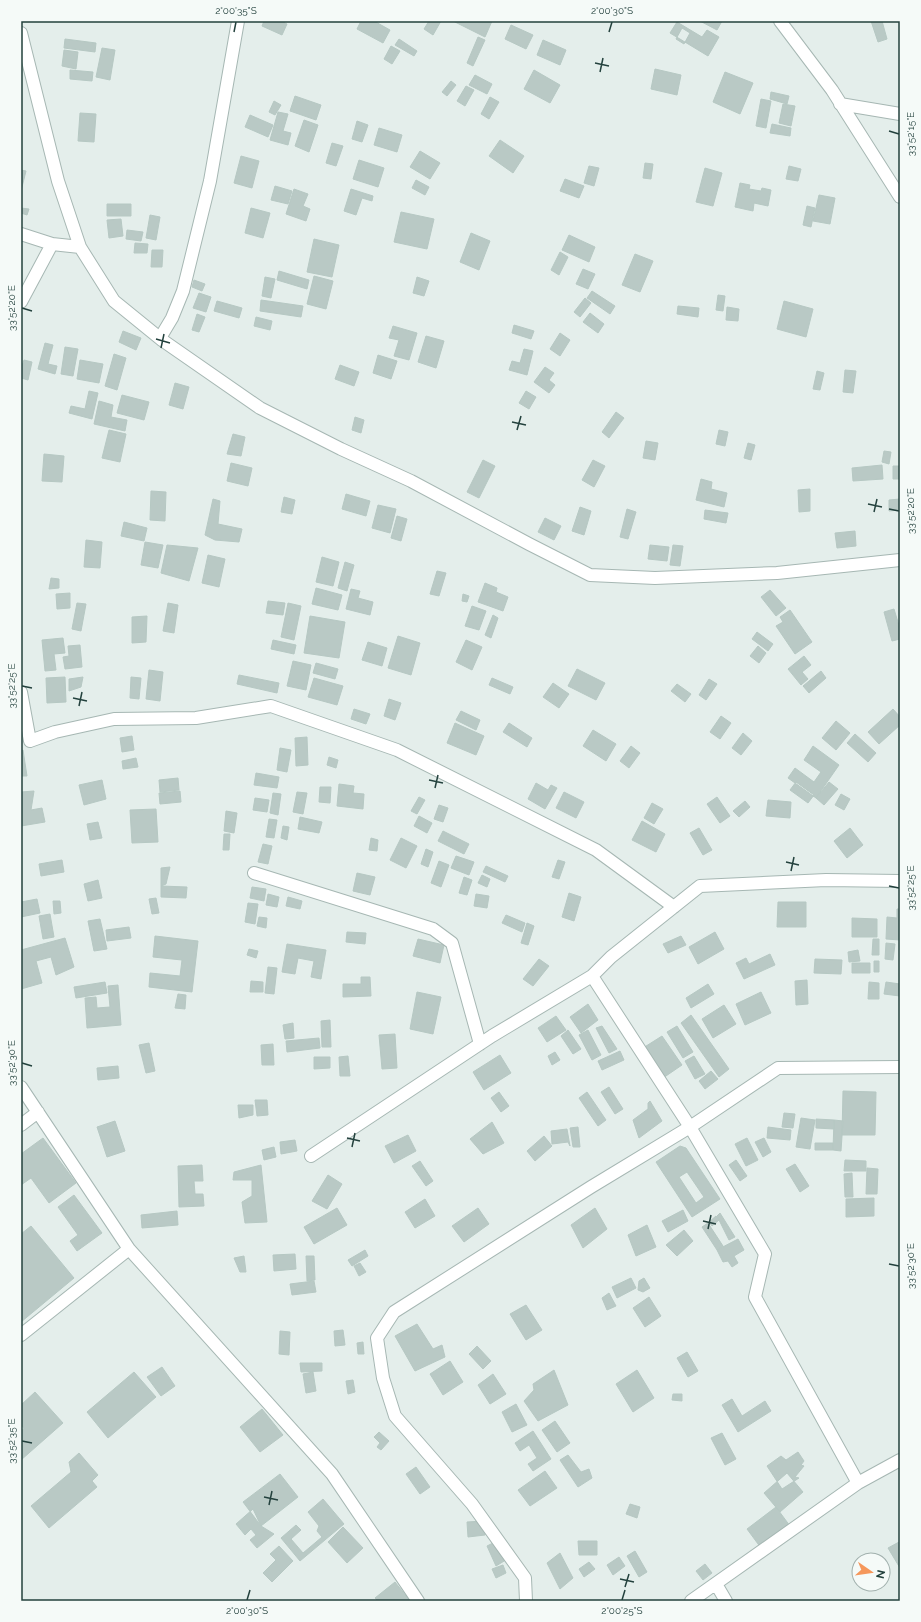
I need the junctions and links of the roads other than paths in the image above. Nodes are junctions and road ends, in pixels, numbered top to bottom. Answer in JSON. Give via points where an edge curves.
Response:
{"nodes":[{"id":1,"x":238,"y":21,"type":"edge"},
{"id":2,"x":780,"y":21,"type":"edge"},
{"id":3,"x":21,"y":33,"type":"edge"},
{"id":4,"x":840,"y":104,"type":"junction"},
{"id":5,"x":900,"y":114,"type":"edge"},
{"id":6,"x":900,"y":197,"type":"edge"},
{"id":7,"x":21,"y":234,"type":"edge"},
{"id":8,"x":52,"y":244,"type":"junction"},
{"id":9,"x":80,"y":247,"type":"junction"},
{"id":10,"x":21,"y":302,"type":"edge"},
{"id":11,"x":160,"y":338,"type":"junction"},
{"id":12,"x":900,"y":560,"type":"edge"},
{"id":13,"x":21,"y":692,"type":"edge"},
{"id":14,"x":254,"y":873,"type":"dead end"},
{"id":15,"x":900,"y":881,"type":"edge"},
{"id":16,"x":674,"y":907,"type":"junction"},
{"id":17,"x":592,"y":976,"type":"junction"},
{"id":18,"x":480,"y":1044,"type":"junction"},
{"id":19,"x":900,"y":1067,"type":"edge"},
{"id":20,"x":21,"y":1087,"type":"edge"},
{"id":21,"x":38,"y":1112,"type":"junction"},
{"id":22,"x":21,"y":1125,"type":"edge"},
{"id":23,"x":690,"y":1127,"type":"junction"},
{"id":24,"x":310,"y":1156,"type":"dead end"},
{"id":25,"x":128,"y":1249,"type":"junction"},
{"id":26,"x":21,"y":1335,"type":"edge"},
{"id":27,"x":900,"y":1460,"type":"edge"},
{"id":28,"x":858,"y":1483,"type":"junction"},
{"id":29,"x":716,"y":1584,"type":"junction"},
{"id":30,"x":418,"y":1601,"type":"edge"},
{"id":31,"x":526,"y":1601,"type":"edge"},
{"id":32,"x":691,"y":1601,"type":"edge"},
{"id":33,"x":726,"y":1601,"type":"edge"}],
"edges":[{"from":1,"to":11,"type":"street","via":[[210,181],[182,291],[172,318]]},
{"from":2,"to":4,"type":"street"},
{"from":3,"to":9,"type":"street","via":[[58,181]]},
{"from":4,"to":5,"type":"street"},
{"from":4,"to":6,"type":"street"},
{"from":7,"to":8,"type":"street"},
{"from":8,"to":9,"type":"street"},
{"from":8,"to":10,"type":"street"},
{"from":9,"to":11,"type":"street","via":[[114,301]]},
{"from":11,"to":12,"type":"street","via":[[260,408],[412,481],[590,574],[655,578],[777,573]]},
{"from":13,"to":16,"type":"street","via":[[30,741],[55,732],[114,719],[196,718],[271,706],[404,754],[596,850]]},
{"from":14,"to":18,"type":"street","via":[[433,929],[452,943]]},
{"from":15,"to":16,"type":"street","via":[[826,880],[700,886]]},
{"from":16,"to":17,"type":"street","via":[[611,957]]},
{"from":17,"to":18,"type":"street"},
{"from":17,"to":23,"type":"street"},
{"from":18,"to":24,"type":"street"},
{"from":19,"to":23,"type":"street","via":[[778,1068]]},
{"from":20,"to":21,"type":"street"},
{"from":21,"to":22,"type":"street"},
{"from":21,"to":25,"type":"street"},
{"from":23,"to":28,"type":"street","via":[[765,1254],[755,1297]]},
{"from":23,"to":31,"type":"street","via":[[394,1312],[377,1338],[383,1378],[395,1416],[472,1504],[525,1578]]},
{"from":25,"to":26,"type":"street"},
{"from":25,"to":30,"type":"street","via":[[332,1474]]},
{"from":27,"to":28,"type":"street"},
{"from":28,"to":29,"type":"street"},
{"from":29,"to":32,"type":"street"},
{"from":29,"to":33,"type":"street"}]}
